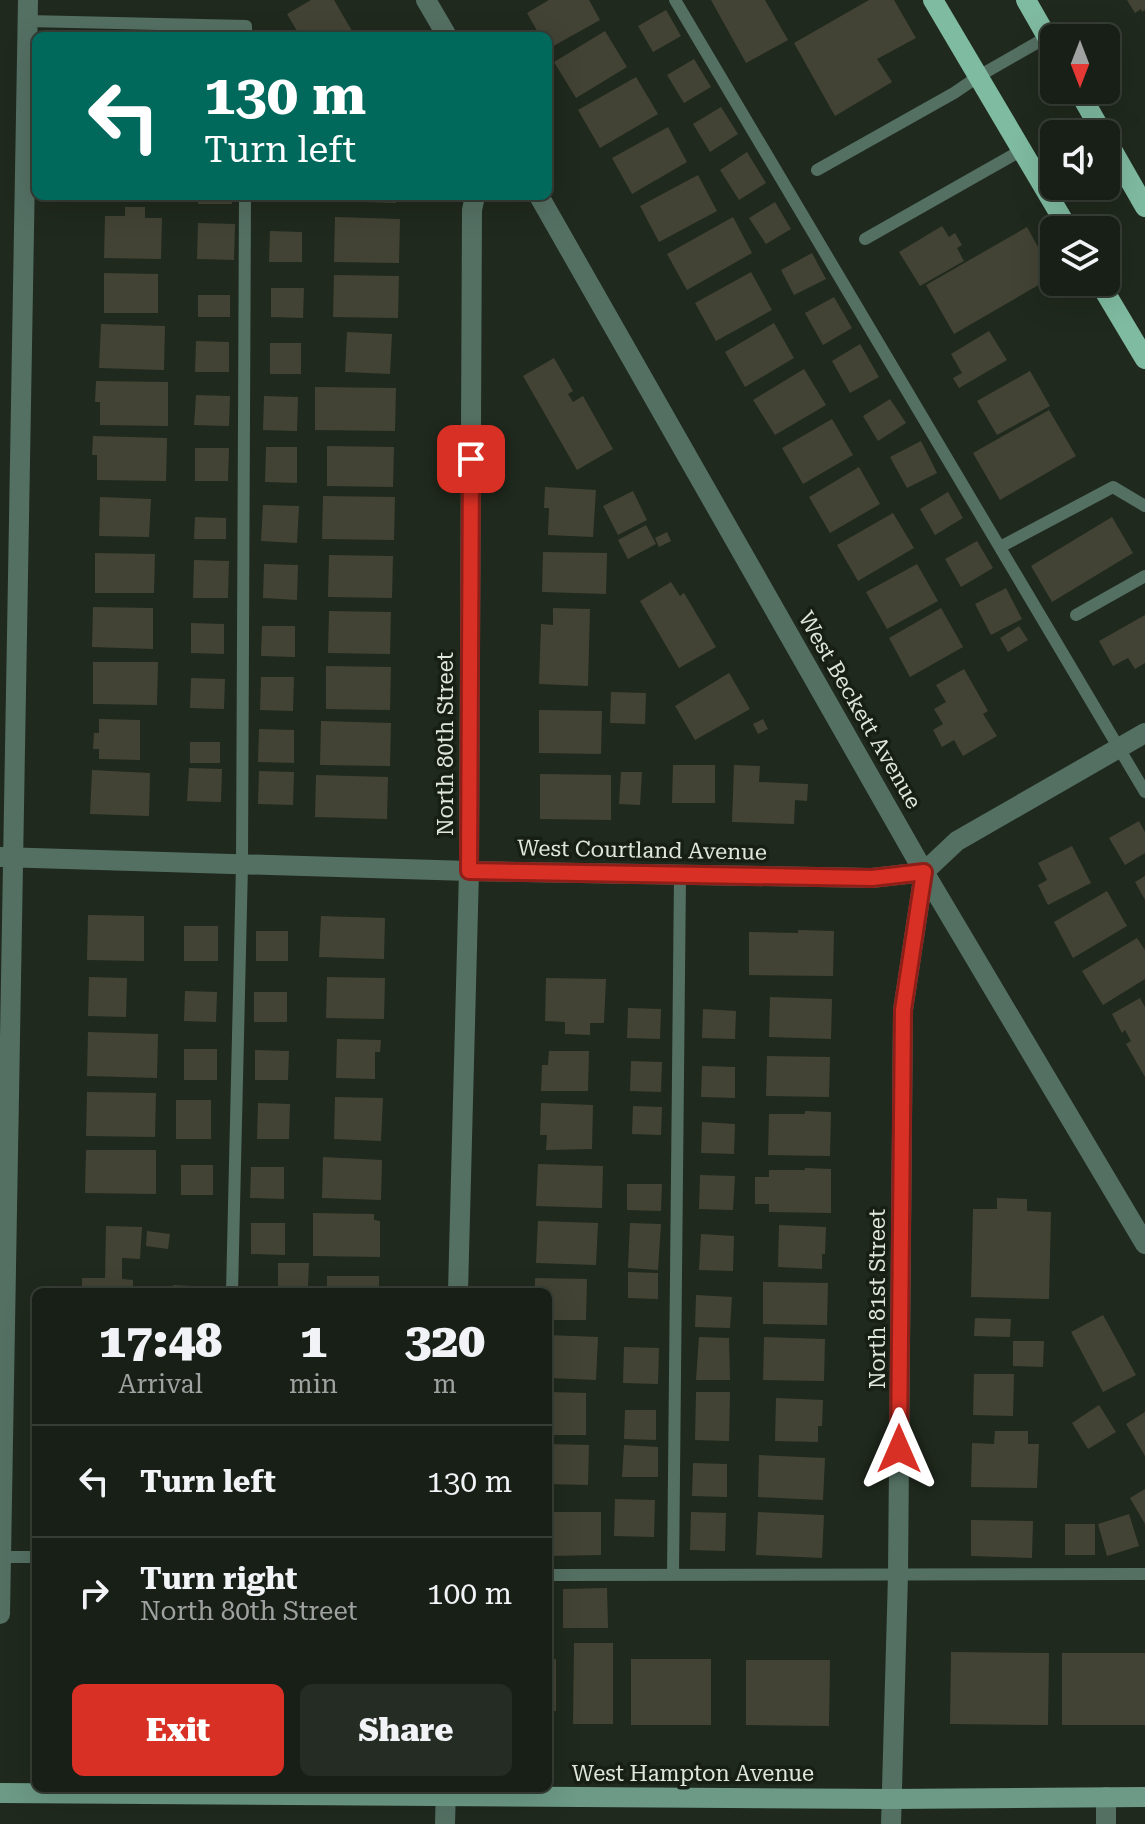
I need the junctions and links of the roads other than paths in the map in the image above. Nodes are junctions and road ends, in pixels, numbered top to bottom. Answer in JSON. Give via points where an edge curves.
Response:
{"nodes":[{"id":1,"x":28,"y":0,"type":"edge"},
{"id":2,"x":426,"y":0,"type":"edge"},
{"id":3,"x":675,"y":0,"type":"edge"},
{"id":4,"x":933,"y":0,"type":"edge"},
{"id":5,"x":1026,"y":0,"type":"edge"},
{"id":6,"x":28,"y":21,"type":"junction"},
{"id":7,"x":1040,"y":24,"type":"edge"},
{"id":8,"x":246,"y":32,"type":"edge"},
{"id":9,"x":445,"y":32,"type":"edge"},
{"id":10,"x":1040,"y":48,"type":"edge"},
{"id":11,"x":979,"y":76,"type":"junction"},
{"id":12,"x":1022,"y":150,"type":"junction"},
{"id":13,"x":1120,"y":164,"type":"edge"},
{"id":14,"x":817,"y":170,"type":"dead end"},
{"id":15,"x":245,"y":200,"type":"edge"},
{"id":16,"x":474,"y":200,"type":"edge"},
{"id":17,"x":541,"y":200,"type":"edge"},
{"id":18,"x":1145,"y":207,"type":"edge"},
{"id":19,"x":1061,"y":216,"type":"edge"},
{"id":20,"x":865,"y":239,"type":"dead end"},
{"id":21,"x":1107,"y":296,"type":"edge"},
{"id":22,"x":1145,"y":359,"type":"edge"},
{"id":23,"x":1145,"y":506,"type":"edge"},
{"id":24,"x":1000,"y":547,"type":"junction"},
{"id":25,"x":1145,"y":576,"type":"edge"},
{"id":26,"x":1076,"y":615,"type":"dead end"},
{"id":27,"x":1145,"y":733,"type":"edge"},
{"id":28,"x":1119,"y":748,"type":"junction"},
{"id":29,"x":1145,"y":792,"type":"edge"},
{"id":30,"x":7,"y":858,"type":"edge"},
{"id":31,"x":242,"y":865,"type":"junction"},
{"id":32,"x":469,"y":871,"type":"junction"},
{"id":33,"x":924,"y":872,"type":"junction"},
{"id":34,"x":680,"y":875,"type":"junction"},
{"id":35,"x":1145,"y":1244,"type":"edge"},
{"id":36,"x":232,"y":1288,"type":"edge"},
{"id":37,"x":458,"y":1288,"type":"edge"},
{"id":38,"x":32,"y":1558,"type":"edge"},
{"id":39,"x":1,"y":1569,"type":"edge"},
{"id":40,"x":1145,"y":1574,"type":"edge"},
{"id":41,"x":552,"y":1575,"type":"edge"},
{"id":42,"x":673,"y":1575,"type":"junction"},
{"id":43,"x":898,"y":1575,"type":"junction"},
{"id":44,"x":0,"y":1614,"type":"edge"},
{"id":45,"x":446,"y":1792,"type":"edge"},
{"id":46,"x":0,"y":1793,"type":"edge"},
{"id":47,"x":1106,"y":1797,"type":"junction"},
{"id":48,"x":1145,"y":1797,"type":"edge"},
{"id":49,"x":892,"y":1799,"type":"junction"},
{"id":50,"x":445,"y":1824,"type":"edge"},
{"id":51,"x":891,"y":1824,"type":"edge"},
{"id":52,"x":1106,"y":1824,"type":"edge"}],
"edges":[{"from":1,"to":6,"type":"street"},
{"from":2,"to":9,"type":"street"},
{"from":3,"to":24,"type":"lane"},
{"from":4,"to":11,"type":"main road"},
{"from":5,"to":7,"type":"main road"},
{"from":6,"to":8,"type":"lane","via":[[246,26]]},
{"from":6,"to":30,"type":"street"},
{"from":10,"to":11,"type":"lane"},
{"from":11,"to":12,"type":"main road"},
{"from":11,"to":14,"type":"lane"},
{"from":12,"to":19,"type":"main road"},
{"from":12,"to":20,"type":"lane"},
{"from":13,"to":18,"type":"main road"},
{"from":15,"to":31,"type":"lane"},
{"from":16,"to":32,"type":"street","name":"North 80th Street"},
{"from":17,"to":33,"type":"street","name":"West Beckett Avenue"},
{"from":21,"to":22,"type":"main road"},
{"from":23,"to":24,"type":"lane","via":[[1113,487]]},
{"from":24,"to":28,"type":"lane"},
{"from":25,"to":26,"type":"lane"},
{"from":27,"to":28,"type":"street"},
{"from":28,"to":29,"type":"lane"},
{"from":28,"to":33,"type":"street","via":[[957,841]]},
{"from":30,"to":31,"type":"street","name":"West Courtland Avenue"},
{"from":30,"to":39,"type":"street"},
{"from":31,"to":32,"type":"street","name":"West Courtland Avenue"},
{"from":31,"to":36,"type":"lane"},
{"from":32,"to":34,"type":"street","name":"West Courtland Avenue"},
{"from":32,"to":37,"type":"street","name":"North 80th Street"},
{"from":33,"to":34,"type":"street","name":"West Courtland Avenue","via":[[872,878]]},
{"from":33,"to":35,"type":"street","name":"West Beckett Avenue"},
{"from":33,"to":43,"type":"street","name":"North 81st Street","via":[[903,1010]]},
{"from":34,"to":42,"type":"lane"},
{"from":38,"to":39,"type":"lane"},
{"from":39,"to":44,"type":"street"},
{"from":40,"to":43,"type":"lane"},
{"from":41,"to":42,"type":"lane"},
{"from":42,"to":43,"type":"lane"},
{"from":43,"to":49,"type":"street","name":"North 81st Street"},
{"from":45,"to":46,"type":"main road","name":"West Hampton Avenue"},
{"from":45,"to":49,"type":"main road","name":"West Hampton Avenue"},
{"from":45,"to":50,"type":"street"},
{"from":47,"to":48,"type":"main road","name":"West Hampton Avenue"},
{"from":47,"to":49,"type":"main road","name":"West Hampton Avenue"},
{"from":47,"to":52,"type":"street"},
{"from":49,"to":51,"type":"street","name":"North 81st Street"}]}
